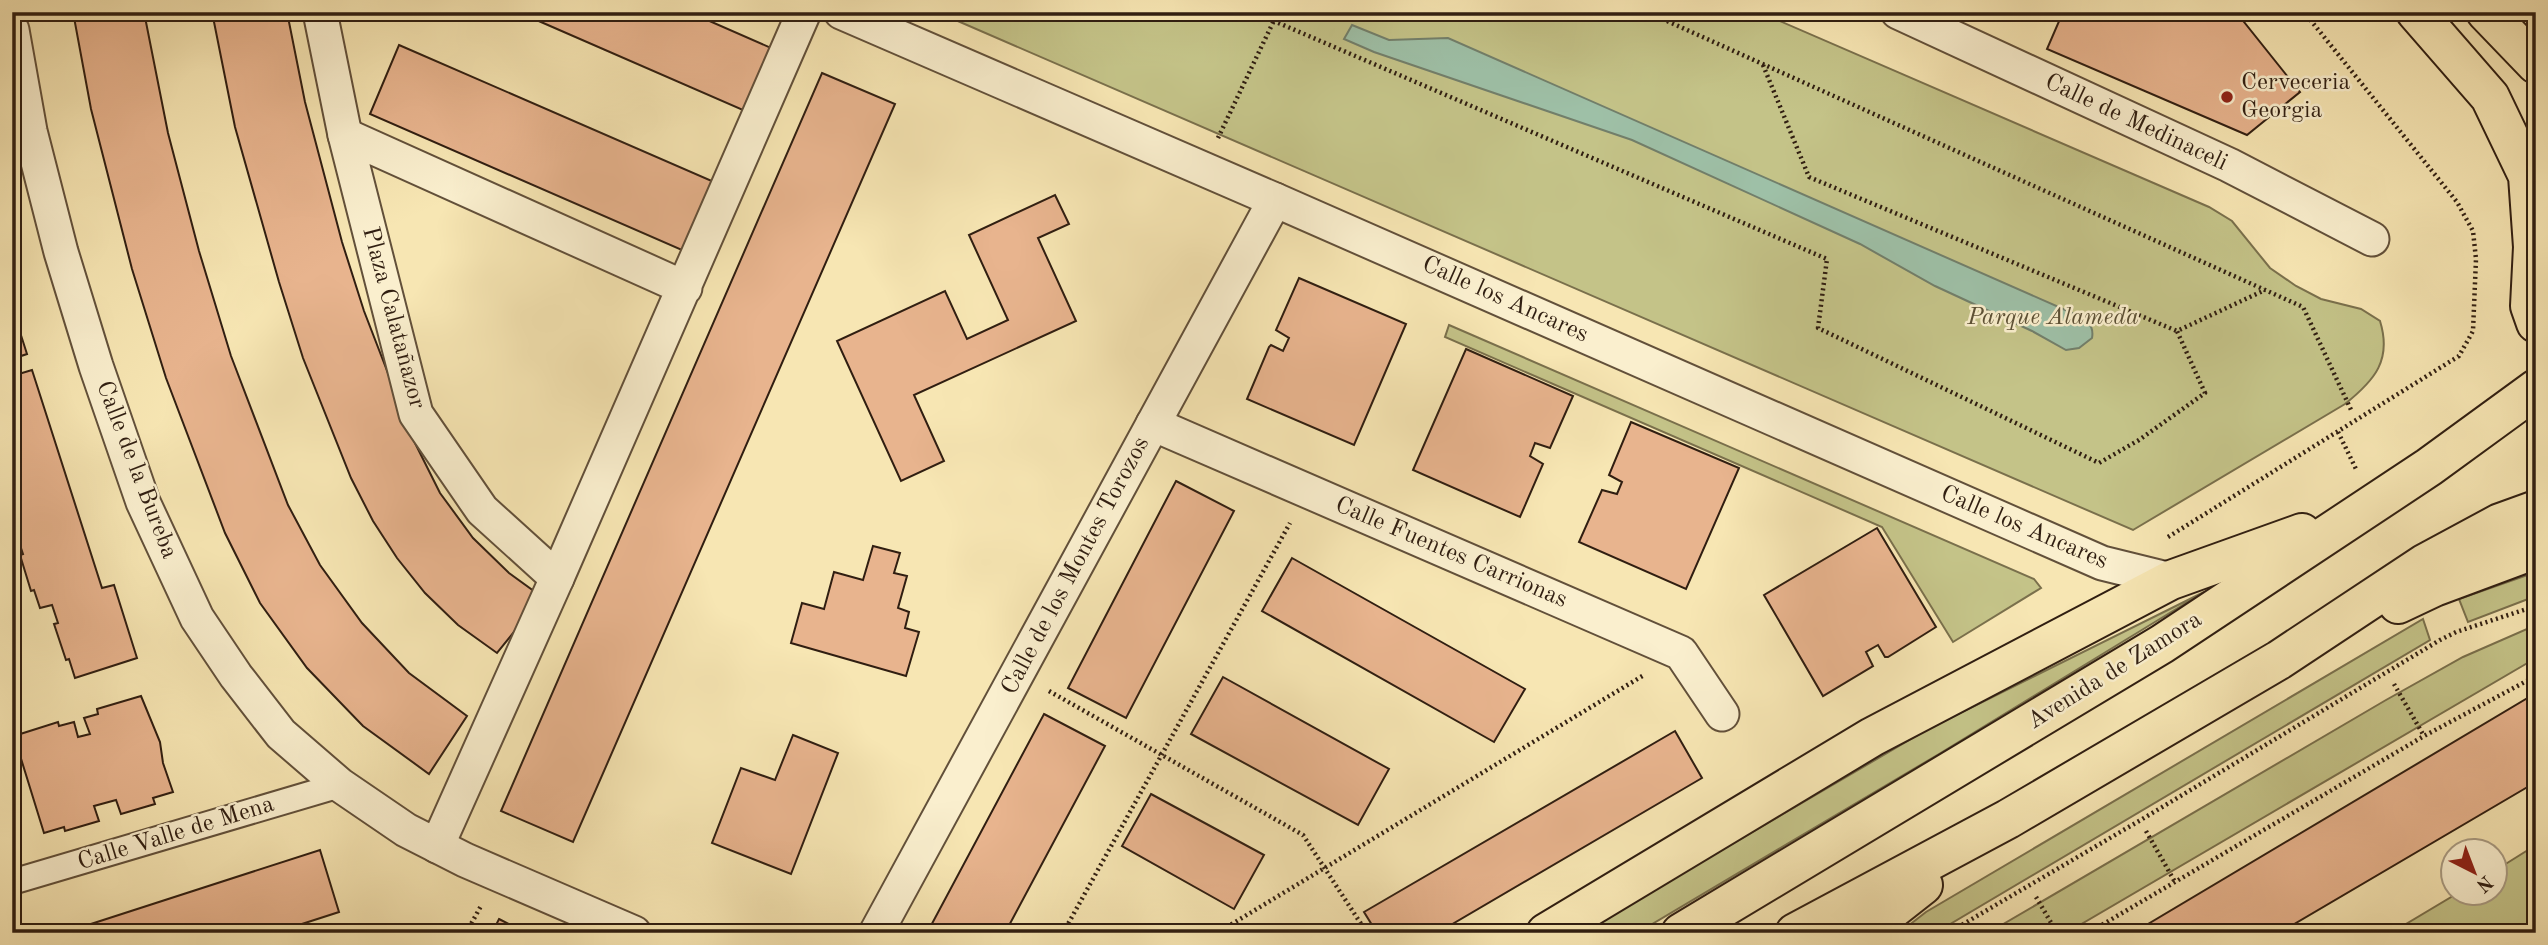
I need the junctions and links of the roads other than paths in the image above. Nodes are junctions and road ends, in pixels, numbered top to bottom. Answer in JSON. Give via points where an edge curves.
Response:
{"nodes":[{"id":1,"x":320,"y":12,"type":"edge"},
{"id":2,"x":804,"y":12,"type":"edge"},
{"id":3,"x":841,"y":12,"type":"edge"},
{"id":4,"x":1898,"y":12,"type":"edge"},
{"id":5,"x":2416,"y":12,"type":"edge"},
{"id":6,"x":2486,"y":12,"type":"edge"},
{"id":7,"x":12,"y":30,"type":"edge"},
{"id":8,"x":2536,"y":64,"type":"edge"},
{"id":9,"x":345,"y":135,"type":"junction"},
{"id":10,"x":1275,"y":200,"type":"junction"},
{"id":11,"x":2372,"y":239,"type":"dead end"},
{"id":12,"x":2535,"y":245,"type":"edge"},
{"id":13,"x":685,"y":288,"type":"junction"},
{"id":14,"x":2536,"y":323,"type":"edge"},
{"id":15,"x":2536,"y":389,"type":"edge"},
{"id":16,"x":1153,"y":424,"type":"junction"},
{"id":17,"x":2536,"y":510,"type":"edge"},
{"id":18,"x":2360,"y":512,"type":"junction"},
{"id":19,"x":2536,"y":549,"type":"edge"},
{"id":20,"x":557,"y":578,"type":"junction"},
{"id":21,"x":2171,"y":580,"type":"junction"},
{"id":22,"x":2279,"y":660,"type":"junction"},
{"id":23,"x":1722,"y":714,"type":"dead end"},
{"id":24,"x":340,"y":785,"type":"junction"},
{"id":25,"x":2008,"y":819,"type":"junction"},
{"id":26,"x":437,"y":846,"type":"junction"},
{"id":27,"x":12,"y":882,"type":"edge"},
{"id":28,"x":634,"y":933,"type":"edge"},
{"id":29,"x":876,"y":933,"type":"edge"},
{"id":30,"x":1546,"y":933,"type":"edge"},
{"id":31,"x":1681,"y":933,"type":"edge"},
{"id":32,"x":1795,"y":933,"type":"edge"},
{"id":33,"x":1862,"y":933,"type":"edge"}],
"edges":[{"from":1,"to":9,"type":"street","name":"Plaza Calatañazor"},
{"from":2,"to":13,"type":"street"},
{"from":3,"to":10,"type":"street","name":"Calle los Ancares"},
{"from":4,"to":11,"type":"street","name":"Calle de Medinaceli","via":[[2229,165]]},
{"from":5,"to":12,"type":"main road","via":[[2490,97],[2528,176]]},
{"from":6,"to":8,"type":"main road"},
{"from":7,"to":24,"type":"street","name":"Calle de la Bureba","via":[[30,131],[61,252],[143,502],[197,618],[236,676],[281,734]]},
{"from":9,"to":13,"type":"street"},
{"from":9,"to":20,"type":"street","name":"Plaza Calatañazor","via":[[415,414],[482,510]]},
{"from":10,"to":16,"type":"street","name":"Calle de los Montes Torozos"},
{"from":10,"to":21,"type":"street","name":"Calle los Ancares","via":[[2102,563]]},
{"from":12,"to":14,"type":"main road","via":[[2530,306]]},
{"from":13,"to":20,"type":"street"},
{"from":15,"to":18,"type":"main road","name":"Avenida de Zamora"},
{"from":16,"to":23,"type":"street","name":"Calle Fuentes Carrionas","via":[[1681,653]]},
{"from":16,"to":29,"type":"street","name":"Calle de los Montes Torozos"},
{"from":17,"to":22,"type":"main road","via":[[2500,523],[2424,564]]},
{"from":18,"to":21,"type":"main road"},
{"from":18,"to":31,"type":"main road","name":"Avenida de Zamora","via":[[2162,644]]},
{"from":19,"to":22,"type":"main road","via":[[2434,587]]},
{"from":20,"to":26,"type":"street"},
{"from":21,"to":30,"type":"main road","via":[[1871,737]]},
{"from":22,"to":25,"type":"main road"},
{"from":24,"to":26,"type":"street","name":"Calle de la Bureba"},
{"from":24,"to":27,"type":"street","name":"Calle Valle de Mena"},
{"from":25,"to":32,"type":"main road"},
{"from":25,"to":33,"type":"main road"},
{"from":26,"to":28,"type":"street","name":"Calle de la Bureba"}]}
